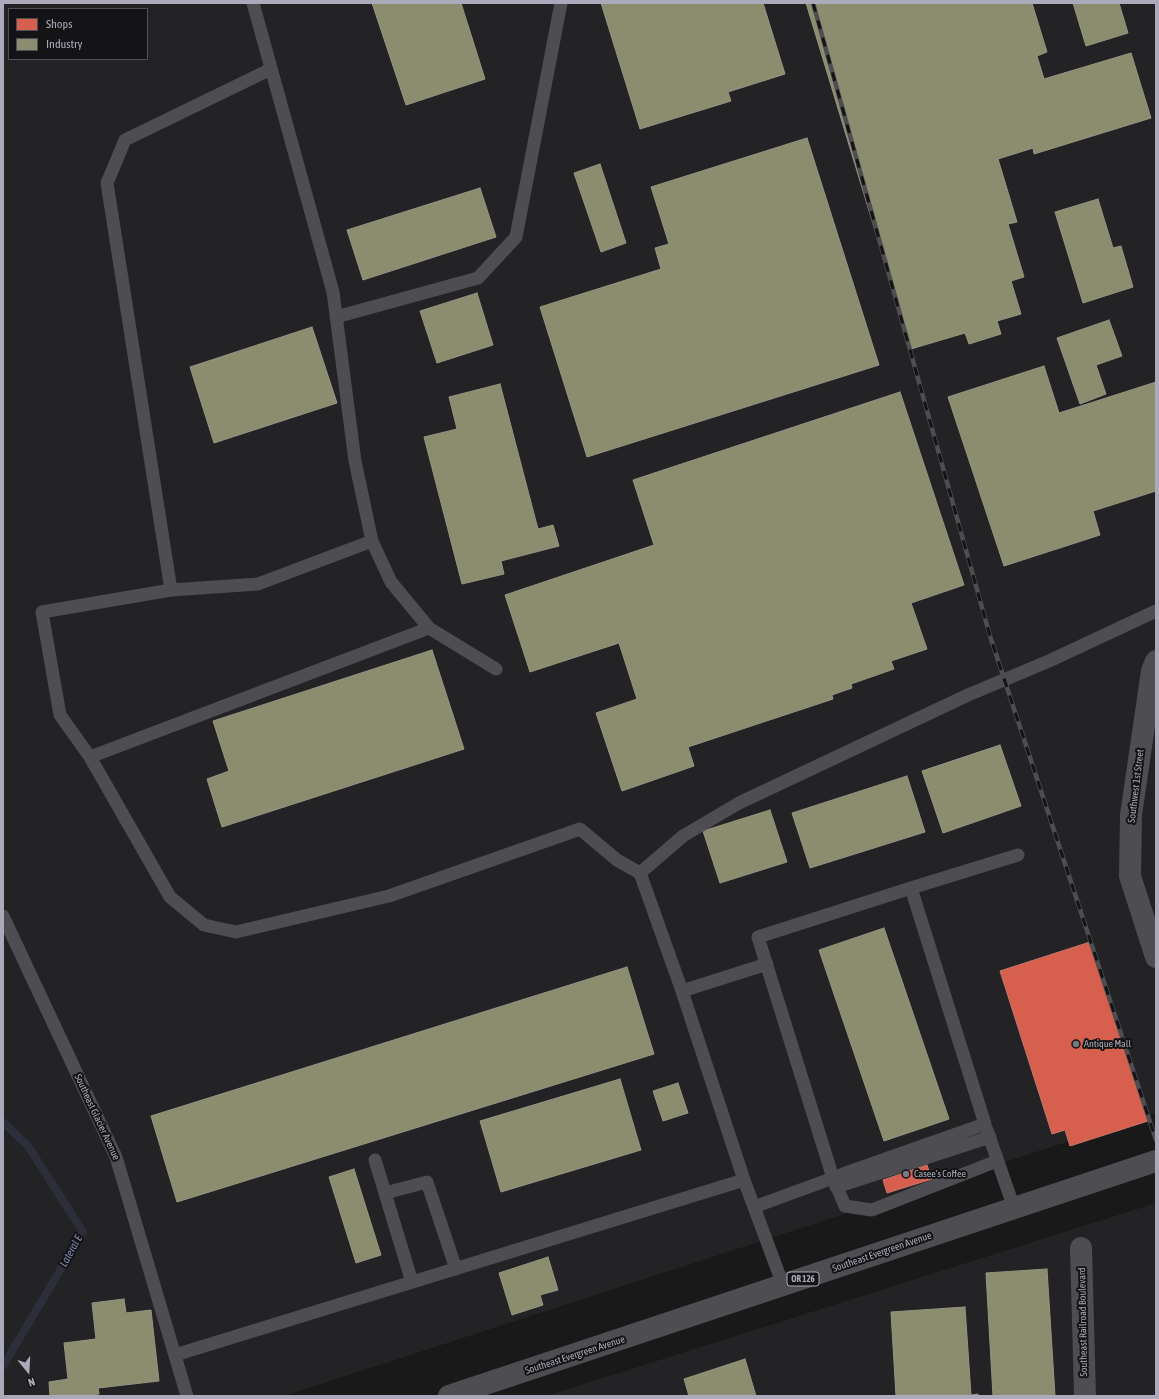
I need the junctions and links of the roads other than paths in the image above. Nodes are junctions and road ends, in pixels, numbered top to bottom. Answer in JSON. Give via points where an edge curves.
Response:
{"nodes":[{"id":1,"x":253,"y":3,"type":"edge"},
{"id":2,"x":561,"y":3,"type":"edge"},
{"id":3,"x":271,"y":69,"type":"junction"},
{"id":4,"x":336,"y":316,"type":"junction"},
{"id":5,"x":372,"y":541,"type":"junction"},
{"id":6,"x":171,"y":590,"type":"junction"},
{"id":7,"x":1156,"y":611,"type":"edge"},
{"id":8,"x":429,"y":628,"type":"junction"},
{"id":9,"x":1156,"y":661,"type":"edge"},
{"id":10,"x":496,"y":669,"type":"dead end"},
{"id":11,"x":90,"y":757,"type":"junction"},
{"id":12,"x":1018,"y":855,"type":"dead end"},
{"id":13,"x":640,"y":873,"type":"junction"},
{"id":14,"x":911,"y":888,"type":"junction"},
{"id":15,"x":3,"y":916,"type":"edge"},
{"id":16,"x":1156,"y":957,"type":"edge"},
{"id":17,"x":767,"y":964,"type":"junction"},
{"id":18,"x":682,"y":991,"type":"junction"},
{"id":19,"x":985,"y":1124,"type":"junction"},
{"id":20,"x":990,"y":1137,"type":"junction"},
{"id":21,"x":375,"y":1160,"type":"dead end"},
{"id":22,"x":997,"y":1161,"type":"junction"},
{"id":23,"x":1156,"y":1161,"type":"edge"},
{"id":24,"x":744,"y":1180,"type":"junction"},
{"id":25,"x":835,"y":1183,"type":"junction"},
{"id":26,"x":385,"y":1194,"type":"junction"},
{"id":27,"x":754,"y":1207,"type":"junction"},
{"id":28,"x":1014,"y":1208,"type":"junction"},
{"id":29,"x":1081,"y":1248,"type":"dead end"},
{"id":30,"x":456,"y":1269,"type":"junction"},
{"id":31,"x":412,"y":1282,"type":"junction"},
{"id":32,"x":783,"y":1285,"type":"junction"},
{"id":33,"x":175,"y":1355,"type":"junction"},
{"id":34,"x":482,"y":1391,"type":"edge"},
{"id":35,"x":187,"y":1396,"type":"edge"},
{"id":36,"x":450,"y":1396,"type":"edge"},
{"id":37,"x":1085,"y":1396,"type":"edge"}],
"edges":[{"from":1,"to":3,"type":"lane"},
{"from":2,"to":4,"type":"lane","via":[[516,238],[478,278]]},
{"from":3,"to":4,"type":"lane","via":[[333,292]]},
{"from":3,"to":6,"type":"lane","via":[[125,140],[107,183]]},
{"from":4,"to":5,"type":"lane","via":[[355,461]]},
{"from":5,"to":6,"type":"lane","via":[[258,584]]},
{"from":5,"to":8,"type":"lane","via":[[391,582]]},
{"from":6,"to":11,"type":"lane","via":[[42,612],[60,715]]},
{"from":7,"to":13,"type":"lane","via":[[739,803],[683,836]]},
{"from":8,"to":10,"type":"lane"},
{"from":8,"to":11,"type":"lane"},
{"from":9,"to":16,"type":"street","name":"Southwest 1st Street","via":[[1152,671],[1130,815],[1130,876]]},
{"from":11,"to":13,"type":"lane","via":[[170,898],[204,925],[236,932],[389,896],[580,829],[617,860]]},
{"from":12,"to":14,"type":"lane"},
{"from":13,"to":18,"type":"lane"},
{"from":14,"to":17,"type":"lane","via":[[758,937]]},
{"from":14,"to":19,"type":"lane"},
{"from":15,"to":33,"type":"lane","name":"Southeast Glacier Avenue","via":[[116,1157]]},
{"from":17,"to":18,"type":"lane"},
{"from":17,"to":25,"type":"lane"},
{"from":18,"to":24,"type":"lane"},
{"from":19,"to":20,"type":"lane"},
{"from":19,"to":25,"type":"lane"},
{"from":20,"to":22,"type":"lane"},
{"from":20,"to":25,"type":"lane"},
{"from":21,"to":26,"type":"lane"},
{"from":22,"to":25,"type":"lane","via":[[872,1210],[845,1206]]},
{"from":22,"to":28,"type":"lane"},
{"from":23,"to":28,"type":"highway","name":"Southeast Evergreen Avenue","number":"OR 126"},
{"from":24,"to":27,"type":"lane"},
{"from":24,"to":30,"type":"lane"},
{"from":25,"to":27,"type":"lane"},
{"from":26,"to":30,"type":"lane","via":[[427,1182]]},
{"from":26,"to":31,"type":"lane"},
{"from":27,"to":32,"type":"lane"},
{"from":28,"to":32,"type":"highway","name":"Southeast Evergreen Avenue","number":"OR 126"},
{"from":29,"to":37,"type":"street","name":"Southeast Railroad Boulevard"},
{"from":30,"to":31,"type":"lane"},
{"from":31,"to":33,"type":"lane"},
{"from":32,"to":34,"type":"highway","name":"Southeast Evergreen Avenue","number":"OR 126"},
{"from":33,"to":35,"type":"lane","name":"Southeast Glacier Avenue"},
{"from":34,"to":36,"type":"highway","name":"Southeast Evergreen Avenue","number":"OR 126"}]}
